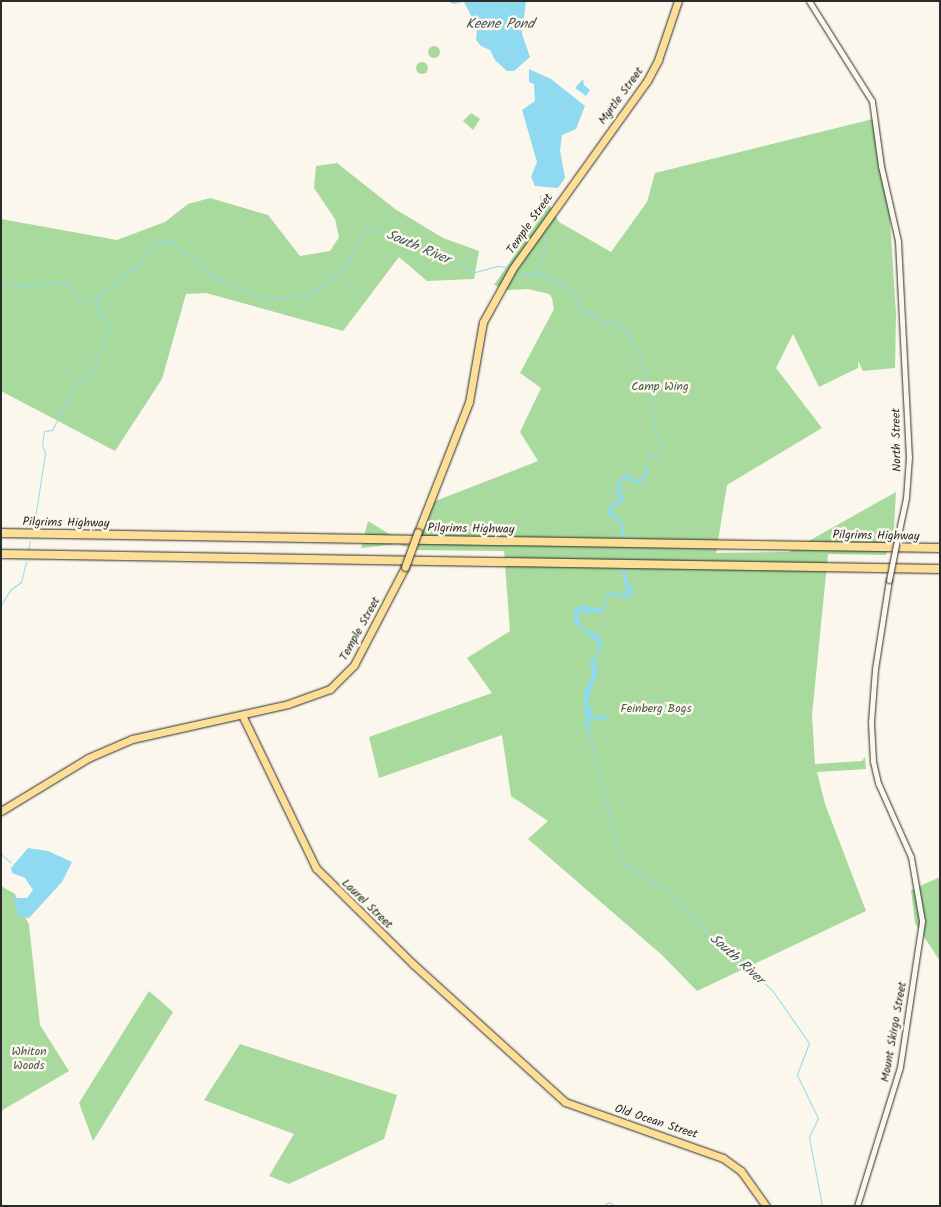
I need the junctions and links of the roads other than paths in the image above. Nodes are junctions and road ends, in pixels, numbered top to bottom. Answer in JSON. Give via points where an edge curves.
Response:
{"nodes":[{"id":1,"x":678,"y":1,"type":"edge"},
{"id":2,"x":810,"y":1,"type":"edge"},
{"id":3,"x":565,"y":194,"type":"joint"},
{"id":4,"x":1,"y":533,"type":"edge"},
{"id":5,"x":940,"y":548,"type":"edge"},
{"id":6,"x":1,"y":554,"type":"edge"},
{"id":7,"x":940,"y":569,"type":"edge"},
{"id":8,"x":254,"y":712,"type":"junction"},
{"id":9,"x":242,"y":715,"type":"junction"},
{"id":10,"x":249,"y":727,"type":"junction"},
{"id":11,"x":1,"y":811,"type":"edge"},
{"id":12,"x":918,"y":887,"type":"joint"},
{"id":13,"x":530,"y":1070,"type":"joint"},
{"id":14,"x":766,"y":1206,"type":"edge"},
{"id":15,"x":857,"y":1206,"type":"edge"}],
"edges":[{"from":1,"to":3,"type":"main road","name":"Myrtle Street","via":[[649,78]]},
{"from":2,"to":12,"type":"street","name":"North Street","bridge":true,"via":[[872,101],[881,166],[898,241],[909,462],[875,669],[872,755],[876,778],[911,857]]},
{"from":3,"to":8,"type":"main road","name":"Temple Street","bridge":true,"via":[[512,269],[483,322],[469,402],[405,567],[368,640],[340,682],[307,699]]},
{"from":4,"to":5,"type":"highway","name":"Pilgrims Highway"},
{"from":6,"to":7,"type":"highway"},
{"from":8,"to":9,"type":"main road","name":"Temple Street"},
{"from":8,"to":10,"type":"main road"},
{"from":9,"to":10,"type":"main road","name":"Laurel Street"},
{"from":9,"to":11,"type":"main road","name":"Temple Street","via":[[125,742],[81,761]]},
{"from":10,"to":13,"type":"main road","name":"Laurel Street","via":[[310,857],[324,878]]},
{"from":12,"to":15,"type":"street","name":"Mount Skirgo Street","via":[[922,928],[902,1058]]},
{"from":13,"to":14,"type":"main road","name":"Old Ocean Street","via":[[572,1106],[728,1160]]}]}
